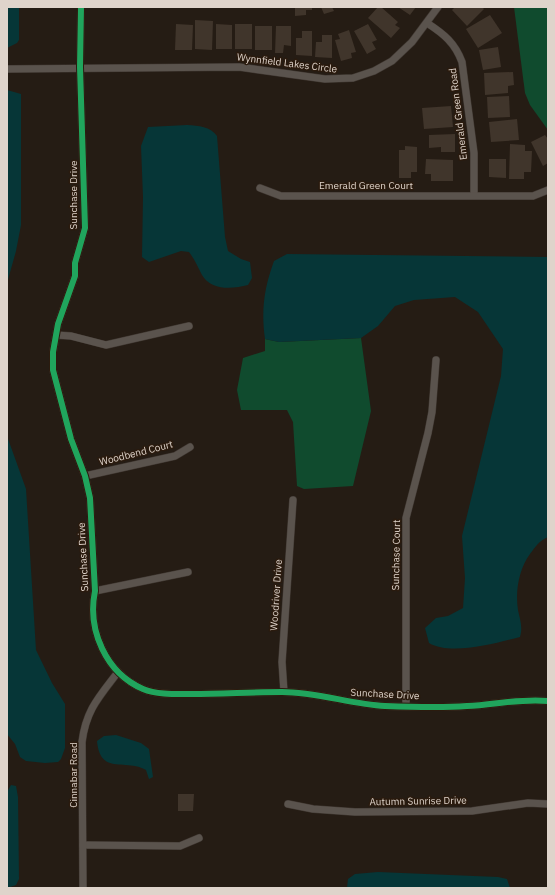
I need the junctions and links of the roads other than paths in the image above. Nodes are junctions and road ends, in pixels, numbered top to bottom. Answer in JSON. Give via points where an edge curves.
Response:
{"nodes":[{"id":1,"x":81,"y":7,"type":"edge"},
{"id":2,"x":438,"y":7,"type":"edge"},
{"id":3,"x":427,"y":23,"type":"junction"},
{"id":4,"x":80,"y":67,"type":"junction"},
{"id":5,"x":7,"y":69,"type":"edge"},
{"id":6,"x":260,"y":188,"type":"dead end"},
{"id":7,"x":548,"y":190,"type":"edge"},
{"id":8,"x":474,"y":195,"type":"junction"},
{"id":9,"x":189,"y":326,"type":"dead end"},
{"id":10,"x":56,"y":336,"type":"junction"},
{"id":11,"x":436,"y":360,"type":"dead end"},
{"id":12,"x":190,"y":447,"type":"dead end"},
{"id":13,"x":85,"y":476,"type":"junction"},
{"id":14,"x":293,"y":500,"type":"dead end"},
{"id":15,"x":188,"y":572,"type":"dead end"},
{"id":16,"x":95,"y":591,"type":"junction"},
{"id":17,"x":118,"y":672,"type":"junction"},
{"id":18,"x":284,"y":692,"type":"junction"},
{"id":19,"x":548,"y":701,"type":"edge"},
{"id":20,"x":406,"y":706,"type":"junction"},
{"id":21,"x":288,"y":804,"type":"dead end"},
{"id":22,"x":548,"y":804,"type":"edge"},
{"id":23,"x":199,"y":838,"type":"dead end"},
{"id":24,"x":82,"y":845,"type":"junction"},
{"id":25,"x":83,"y":888,"type":"edge"}],
"edges":[{"from":1,"to":4,"type":"street","name":"Sunchase Drive"},
{"from":2,"to":3,"type":"street","name":"Wynnfield Lakes Circle"},
{"from":3,"to":4,"type":"street","name":"Wynnfield Lakes Circle","via":[[392,61],[365,75],[344,80],[247,67]]},
{"from":3,"to":8,"type":"street","name":"Emerald Green Road","via":[[450,40],[462,62],[474,153]]},
{"from":4,"to":5,"type":"street","name":"Wynnfield Lakes Circle"},
{"from":4,"to":10,"type":"street","name":"Sunchase Drive","via":[[85,228]]},
{"from":6,"to":8,"type":"street","name":"Emerald Green Court","via":[[281,196]]},
{"from":7,"to":8,"type":"street","name":"Emerald Green Court","via":[[532,196]]},
{"from":9,"to":10,"type":"street","via":[[106,345],[72,336]]},
{"from":10,"to":13,"type":"street","name":"Sunchase Drive","via":[[53,370],[71,439]]},
{"from":11,"to":20,"type":"street","name":"Sunchase Court","via":[[432,412],[406,518]]},
{"from":12,"to":13,"type":"street","name":"Woodbend Court","via":[[175,456]]},
{"from":13,"to":16,"type":"street","name":"Sunchase Drive","via":[[90,498]]},
{"from":14,"to":18,"type":"street","name":"Woodriver Drive","via":[[282,662]]},
{"from":15,"to":16,"type":"street"},
{"from":16,"to":17,"type":"street","name":"Sunchase Drive","via":[[93,603],[96,634],[111,664]]},
{"from":17,"to":18,"type":"street","name":"Sunchase Drive","via":[[145,690],[171,694]]},
{"from":17,"to":24,"type":"street","name":"Cinnabar Road","via":[[92,707],[84,727]]},
{"from":18,"to":20,"type":"street","name":"Sunchase Drive","via":[[350,703]]},
{"from":19,"to":20,"type":"street","name":"Sunchase Drive","via":[[515,701],[466,706]]},
{"from":21,"to":22,"type":"street","name":"Autumn Sunrise Drive","via":[[354,812],[472,811],[528,803]]},
{"from":23,"to":24,"type":"street","via":[[180,846]]},
{"from":24,"to":25,"type":"street","name":"Cinnabar Road"}]}
